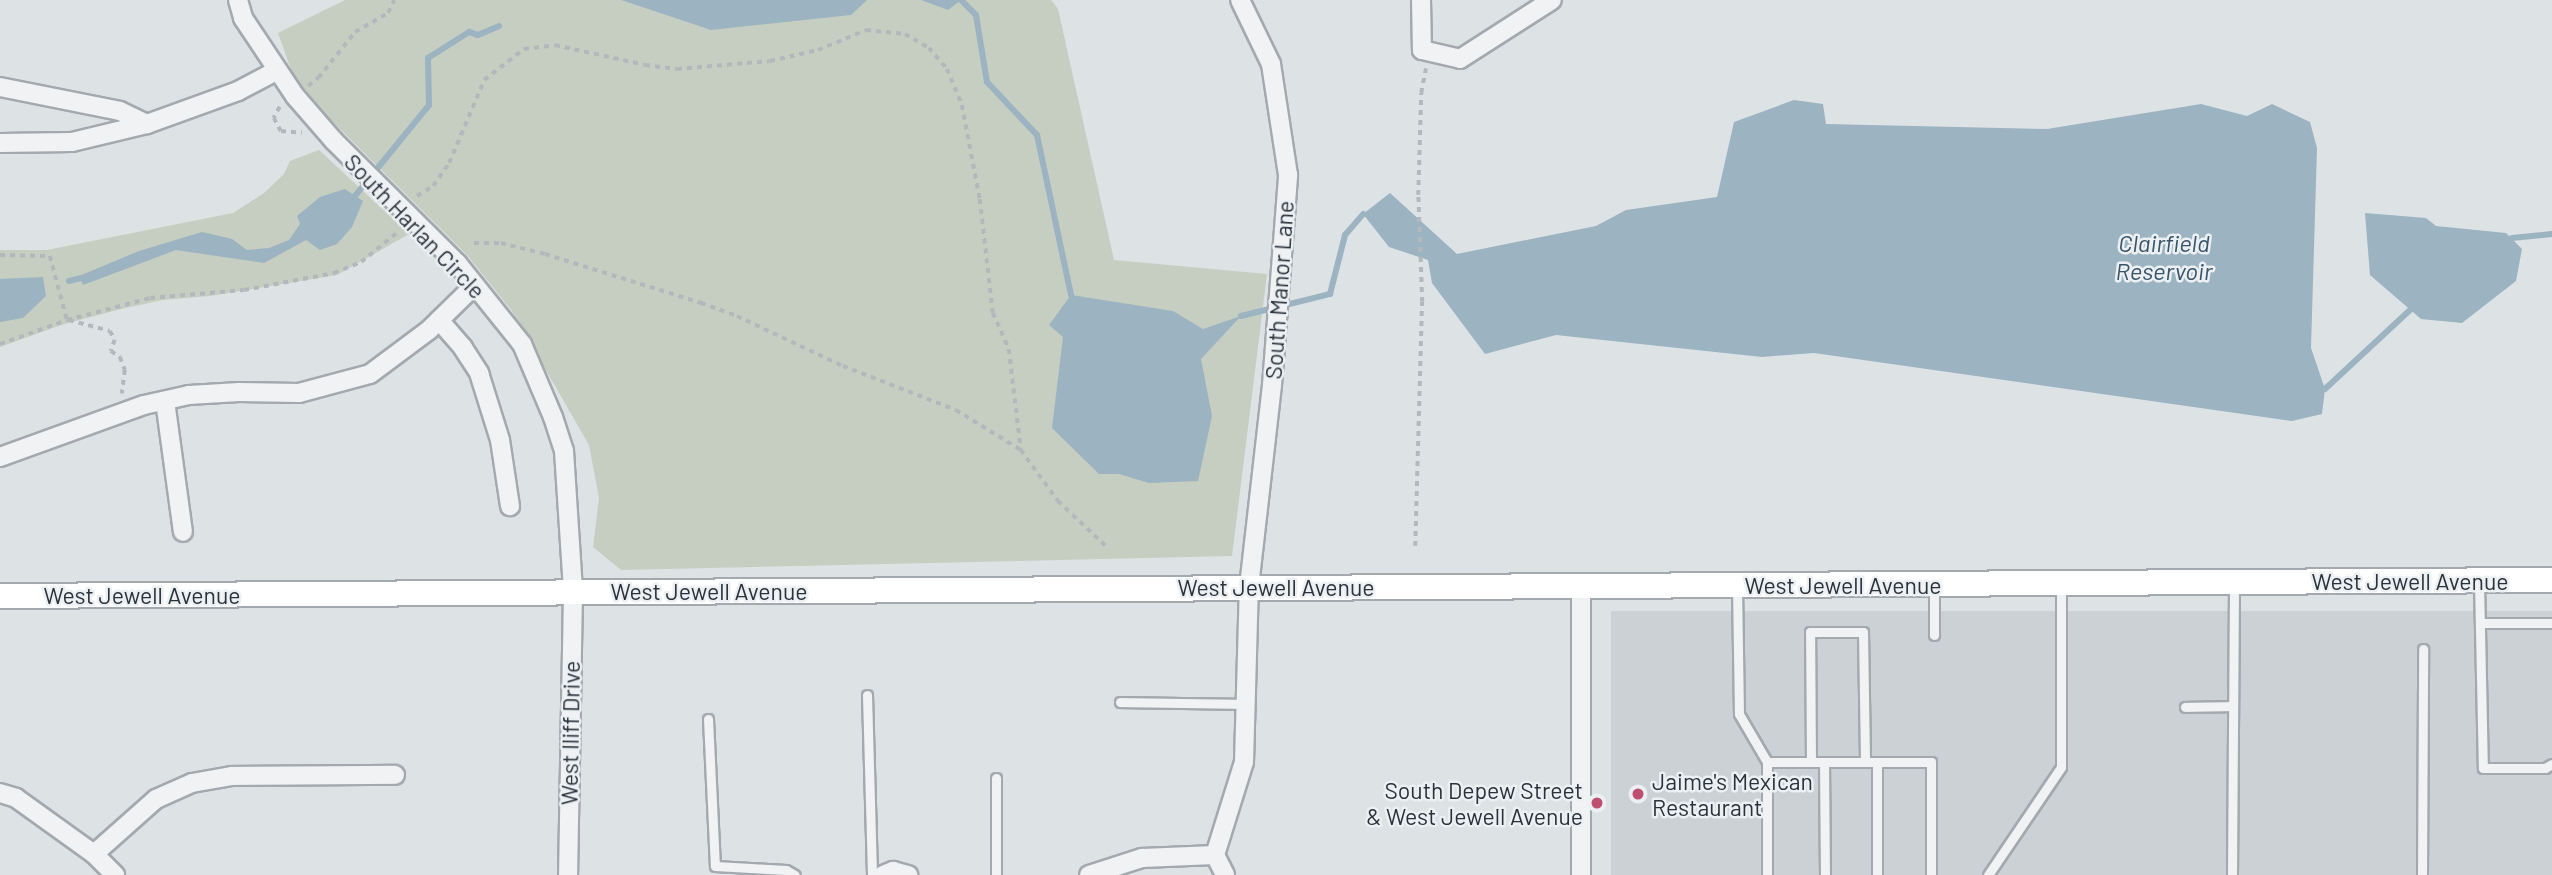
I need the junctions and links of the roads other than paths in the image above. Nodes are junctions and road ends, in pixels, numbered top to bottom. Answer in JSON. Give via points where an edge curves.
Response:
{"nodes":[{"id":1,"x":238,"y":0,"type":"edge"},
{"id":2,"x":1240,"y":0,"type":"edge"},
{"id":3,"x":1421,"y":0,"type":"edge"},
{"id":4,"x":1552,"y":0,"type":"edge"},
{"id":5,"x":276,"y":71,"type":"junction"},
{"id":6,"x":0,"y":87,"type":"edge"},
{"id":7,"x":147,"y":124,"type":"junction"},
{"id":8,"x":0,"y":143,"type":"edge"},
{"id":9,"x":475,"y":285,"type":"junction"},
{"id":10,"x":439,"y":320,"type":"junction"},
{"id":11,"x":165,"y":401,"type":"junction"},
{"id":12,"x":0,"y":457,"type":"edge"},
{"id":13,"x":510,"y":506,"type":"dead end"},
{"id":14,"x":183,"y":532,"type":"dead end"},
{"id":15,"x":2479,"y":580,"type":"junction"},
{"id":16,"x":2552,"y":580,"type":"edge"},
{"id":17,"x":2234,"y":582,"type":"junction"},
{"id":18,"x":2061,"y":583,"type":"junction"},
{"id":19,"x":1934,"y":584,"type":"junction"},
{"id":20,"x":1737,"y":585,"type":"junction"},
{"id":21,"x":1581,"y":586,"type":"junction"},
{"id":22,"x":1249,"y":587,"type":"junction"},
{"id":23,"x":573,"y":592,"type":"junction"},
{"id":24,"x":0,"y":596,"type":"edge"},
{"id":25,"x":2480,"y":623,"type":"junction"},
{"id":26,"x":2552,"y":623,"type":"edge"},
{"id":27,"x":1934,"y":635,"type":"dead end"},
{"id":28,"x":2423,"y":649,"type":"dead end"},
{"id":29,"x":867,"y":695,"type":"dead end"},
{"id":30,"x":1120,"y":702,"type":"dead end"},
{"id":31,"x":1245,"y":704,"type":"junction"},
{"id":32,"x":2233,"y":706,"type":"junction"},
{"id":33,"x":2185,"y":707,"type":"dead end"},
{"id":34,"x":708,"y":719,"type":"dead end"},
{"id":35,"x":1767,"y":762,"type":"junction"},
{"id":36,"x":1811,"y":762,"type":"junction"},
{"id":37,"x":1824,"y":762,"type":"junction"},
{"id":38,"x":1865,"y":762,"type":"junction"},
{"id":39,"x":1877,"y":762,"type":"junction"},
{"id":40,"x":2552,"y":764,"type":"edge"},
{"id":41,"x":395,"y":775,"type":"dead end"},
{"id":42,"x":996,"y":778,"type":"dead end"},
{"id":43,"x":0,"y":793,"type":"edge"},
{"id":44,"x":94,"y":855,"type":"junction"},
{"id":45,"x":1215,"y":855,"type":"junction"},
{"id":46,"x":115,"y":875,"type":"edge"},
{"id":47,"x":568,"y":875,"type":"edge"},
{"id":48,"x":795,"y":875,"type":"edge"},
{"id":49,"x":872,"y":875,"type":"edge"},
{"id":50,"x":883,"y":875,"type":"edge"},
{"id":51,"x":908,"y":875,"type":"edge"},
{"id":52,"x":996,"y":875,"type":"edge"},
{"id":53,"x":1089,"y":875,"type":"edge"},
{"id":54,"x":1225,"y":875,"type":"edge"},
{"id":55,"x":1581,"y":875,"type":"edge"},
{"id":56,"x":1767,"y":875,"type":"edge"},
{"id":57,"x":1825,"y":875,"type":"edge"},
{"id":58,"x":1877,"y":875,"type":"edge"},
{"id":59,"x":1931,"y":875,"type":"edge"},
{"id":60,"x":1987,"y":875,"type":"edge"},
{"id":61,"x":2232,"y":875,"type":"edge"},
{"id":62,"x":2421,"y":875,"type":"edge"}],
"edges":[{"from":1,"to":5,"type":"street","name":"South Harlan Circle","via":[[243,18]]},
{"from":2,"to":22,"type":"street","name":"South Manor Lane","via":[[1271,64],[1288,175]]},
{"from":3,"to":4,"type":"street","via":[[1426,51],[1461,59]]},
{"from":5,"to":7,"type":"street","via":[[238,91]]},
{"from":5,"to":9,"type":"street","name":"South Harlan Circle","via":[[334,141]]},
{"from":6,"to":7,"type":"street","via":[[120,111]]},
{"from":7,"to":8,"type":"street","via":[[72,142]]},
{"from":9,"to":10,"type":"street"},
{"from":9,"to":23,"type":"street","name":"South Harlan Circle","via":[[522,344],[564,451]]},
{"from":10,"to":11,"type":"street","via":[[370,374],[334,386],[299,393],[239,392]]},
{"from":10,"to":13,"type":"street","via":[[479,373],[500,440]]},
{"from":11,"to":12,"type":"street"},
{"from":11,"to":14,"type":"street"},
{"from":15,"to":16,"type":"main road","name":"West Jewell Avenue"},
{"from":15,"to":17,"type":"main road","name":"West Jewell Avenue"},
{"from":15,"to":25,"type":"lane"},
{"from":17,"to":18,"type":"main road","name":"West Jewell Avenue"},
{"from":17,"to":32,"type":"lane"},
{"from":18,"to":19,"type":"main road","name":"West Jewell Avenue"},
{"from":18,"to":60,"type":"lane","via":[[2061,767]]},
{"from":19,"to":20,"type":"main road","name":"West Jewell Avenue"},
{"from":19,"to":27,"type":"lane"},
{"from":20,"to":21,"type":"main road","name":"West Jewell Avenue"},
{"from":20,"to":35,"type":"lane","via":[[1739,715]]},
{"from":21,"to":22,"type":"main road","name":"West Jewell Avenue"},
{"from":21,"to":55,"type":"street"},
{"from":22,"to":23,"type":"main road","name":"West Jewell Avenue"},
{"from":22,"to":31,"type":"street","name":"South Manor Lane"},
{"from":23,"to":24,"type":"main road","name":"West Jewell Avenue"},
{"from":23,"to":47,"type":"street","name":"West Iliff Drive"},
{"from":25,"to":26,"type":"lane"},
{"from":25,"to":40,"type":"lane","via":[[2483,768],[2545,768]]},
{"from":28,"to":62,"type":"lane"},
{"from":29,"to":49,"type":"lane"},
{"from":30,"to":31,"type":"lane"},
{"from":31,"to":45,"type":"street","name":"South Manor Lane","via":[[1244,762]]},
{"from":32,"to":33,"type":"lane"},
{"from":32,"to":61,"type":"lane"},
{"from":34,"to":48,"type":"lane","via":[[715,866],[786,870]]},
{"from":35,"to":36,"type":"lane"},
{"from":35,"to":56,"type":"lane"},
{"from":36,"to":37,"type":"lane"},
{"from":36,"to":38,"type":"lane","via":[[1810,632],[1863,632]]},
{"from":37,"to":38,"type":"lane"},
{"from":37,"to":57,"type":"lane"},
{"from":38,"to":39,"type":"lane"},
{"from":39,"to":58,"type":"lane"},
{"from":39,"to":59,"type":"lane","via":[[1931,762]]},
{"from":41,"to":44,"type":"street","via":[[232,776],[192,783],[156,799]]},
{"from":42,"to":52,"type":"lane"},
{"from":43,"to":44,"type":"street","via":[[16,798]]},
{"from":44,"to":46,"type":"street"},
{"from":45,"to":53,"type":"street","via":[[1142,858]]},
{"from":45,"to":54,"type":"street"},
{"from":50,"to":51,"type":"street","via":[[893,871]]}]}
